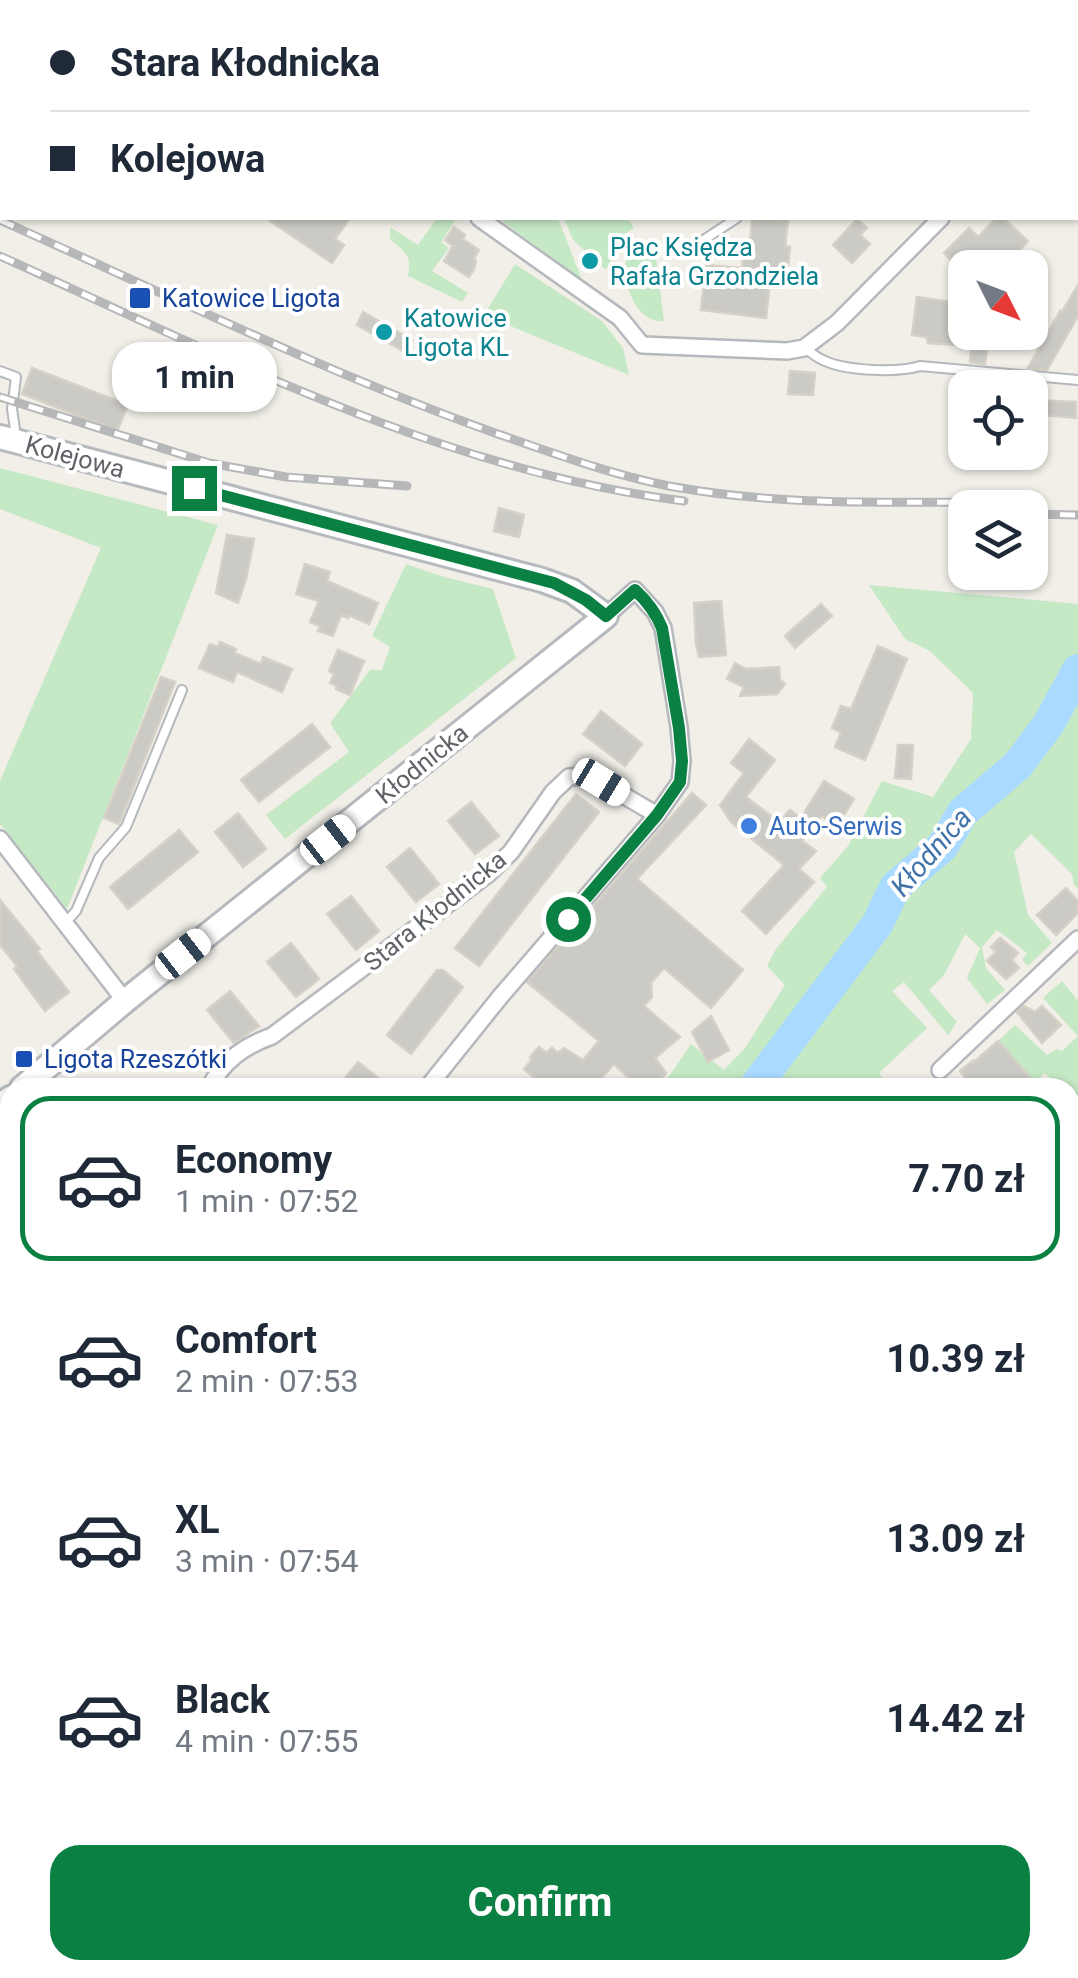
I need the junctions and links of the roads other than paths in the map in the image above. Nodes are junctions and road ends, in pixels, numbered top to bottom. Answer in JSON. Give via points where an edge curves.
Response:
{"nodes":[{"id":1,"x":485,"y":220,"type":"edge"},
{"id":2,"x":734,"y":220,"type":"edge"},
{"id":3,"x":939,"y":220,"type":"edge"},
{"id":4,"x":702,"y":241,"type":"dead end"},
{"id":5,"x":804,"y":348,"type":"junction"},
{"id":6,"x":0,"y":371,"type":"edge"},
{"id":7,"x":1078,"y":380,"type":"edge"},
{"id":8,"x":6,"y":439,"type":"edge"},
{"id":9,"x":606,"y":616,"type":"junction"},
{"id":10,"x":182,"y":690,"type":"dead end"},
{"id":11,"x":657,"y":815,"type":"junction"},
{"id":12,"x":0,"y":839,"type":"edge"},
{"id":13,"x":65,"y":923,"type":"junction"},
{"id":14,"x":1078,"y":938,"type":"edge"},
{"id":15,"x":125,"y":1001,"type":"junction"},
{"id":16,"x":940,"y":1070,"type":"dead end"},
{"id":17,"x":34,"y":1078,"type":"edge"},
{"id":18,"x":216,"y":1078,"type":"edge"},
{"id":19,"x":435,"y":1078,"type":"edge"}],
"edges":[{"from":1,"to":5,"type":"street","via":[[620,318],[642,345]]},
{"from":2,"to":4,"type":"lane"},
{"from":3,"to":5,"type":"street","via":[[837,324]]},
{"from":5,"to":7,"type":"lane","via":[[826,362],[901,372],[920,366]]},
{"from":6,"to":8,"type":"lane","via":[[16,377],[15,429]]},
{"from":8,"to":9,"type":"street","name":"Kolejowa","via":[[542,580],[572,591]]},
{"from":9,"to":11,"type":"street","name":"Kłodnicka","via":[[635,590],[662,628],[682,761],[680,782]]},
{"from":9,"to":15,"type":"street","name":"Kłodnicka"},
{"from":10,"to":13,"type":"lane","via":[[126,827],[99,858]]},
{"from":11,"to":18,"type":"street","name":"Stara Kłodnicka","via":[[601,782],[569,777],[488,874],[272,1036],[251,1043]]},
{"from":11,"to":19,"type":"street"},
{"from":12,"to":13,"type":"street"},
{"from":13,"to":15,"type":"street"},
{"from":14,"to":16,"type":"street"},
{"from":15,"to":17,"type":"street","name":"Kłodnicka"}]}
